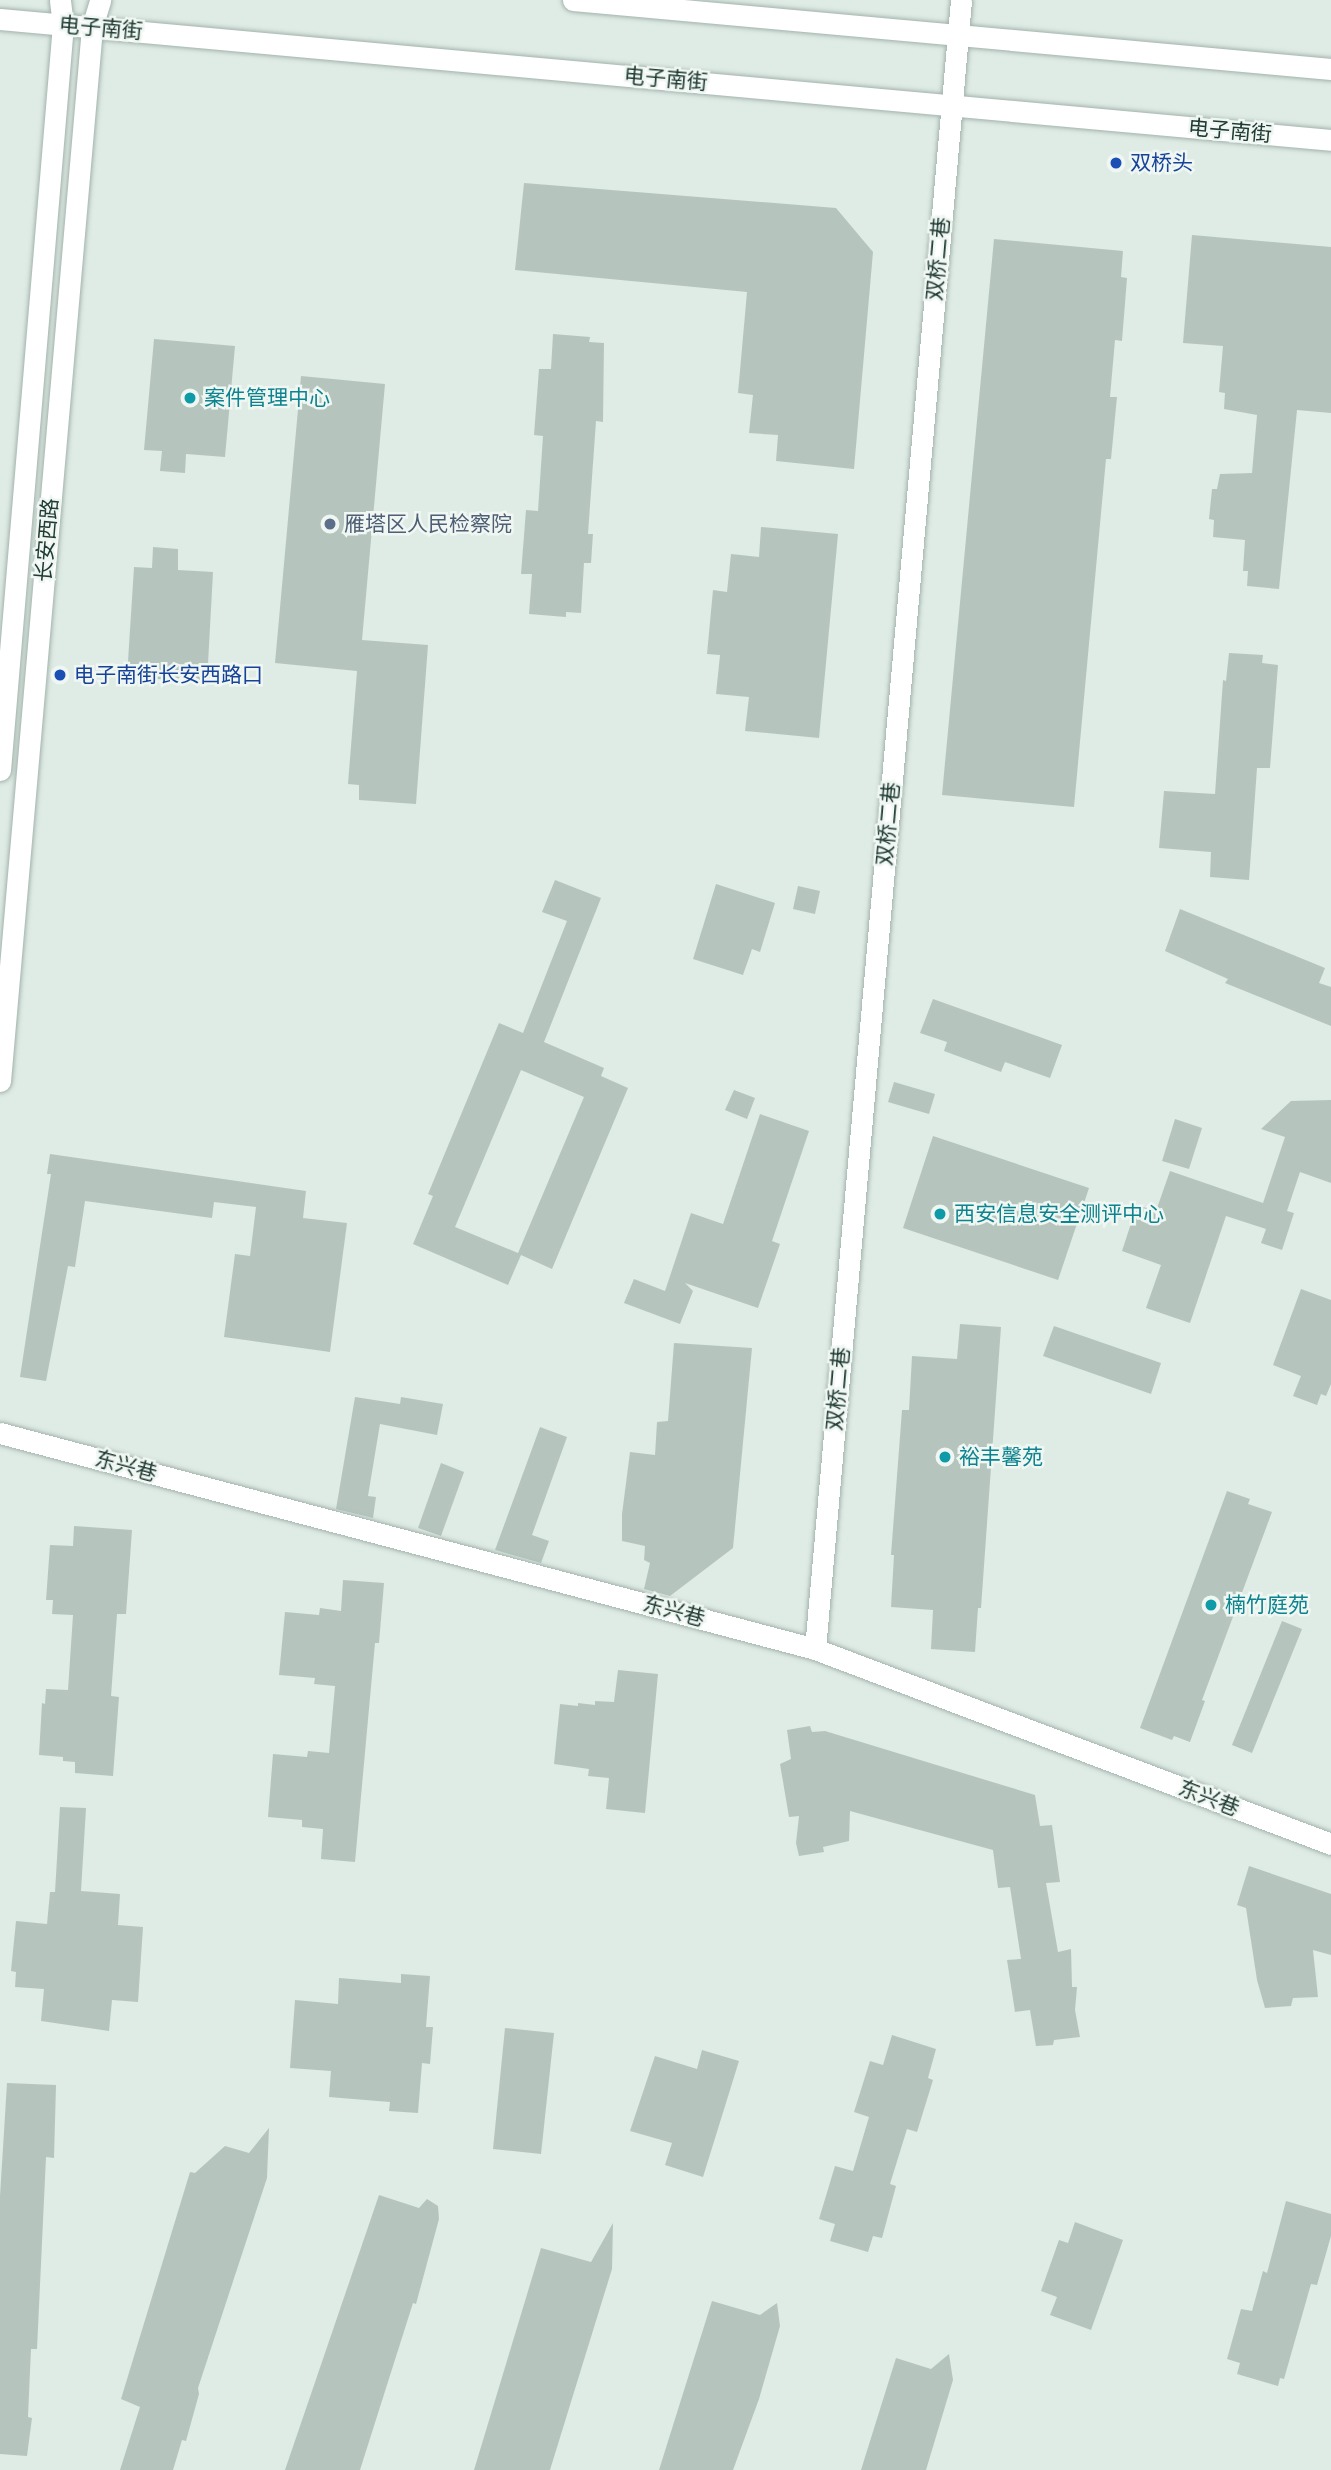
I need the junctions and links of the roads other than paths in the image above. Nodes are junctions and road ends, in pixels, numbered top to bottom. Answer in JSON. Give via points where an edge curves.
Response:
{"nodes":[{"id":1,"x":60,"y":0,"type":"edge"},
{"id":2,"x":100,"y":0,"type":"edge"},
{"id":3,"x":573,"y":0,"type":"edge"},
{"id":4,"x":961,"y":0,"type":"edge"},
{"id":5,"x":0,"y":19,"type":"edge"},
{"id":6,"x":63,"y":25,"type":"junction"},
{"id":7,"x":92,"y":27,"type":"junction"},
{"id":8,"x":958,"y":35,"type":"junction"},
{"id":9,"x":1331,"y":69,"type":"edge"},
{"id":10,"x":952,"y":106,"type":"junction"},
{"id":11,"x":1331,"y":140,"type":"edge"},
{"id":12,"x":0,"y":770,"type":"edge"},
{"id":13,"x":0,"y":1081,"type":"edge"},
{"id":14,"x":0,"y":1433,"type":"edge"},
{"id":15,"x":815,"y":1648,"type":"junction"},
{"id":16,"x":1331,"y":1844,"type":"edge"}],
"edges":[{"from":1,"to":6,"type":"main road","name":"长安西路"},
{"from":2,"to":7,"type":"main road","name":"长安西路"},
{"from":3,"to":8,"type":"main road"},
{"from":4,"to":8,"type":"main road","name":"双桥二巷"},
{"from":5,"to":6,"type":"main road","name":"电子南街"},
{"from":6,"to":7,"type":"main road","name":"电子南街"},
{"from":6,"to":12,"type":"main road","name":"长安西路"},
{"from":7,"to":10,"type":"main road","name":"电子南街"},
{"from":7,"to":13,"type":"main road","name":"长安西路"},
{"from":8,"to":9,"type":"main road"},
{"from":8,"to":10,"type":"main road","name":"双桥二巷"},
{"from":10,"to":11,"type":"main road","name":"电子南街"},
{"from":10,"to":15,"type":"main road","name":"双桥二巷"},
{"from":14,"to":15,"type":"main road","name":"东兴巷"},
{"from":15,"to":16,"type":"main road","name":"东兴巷"}]}
